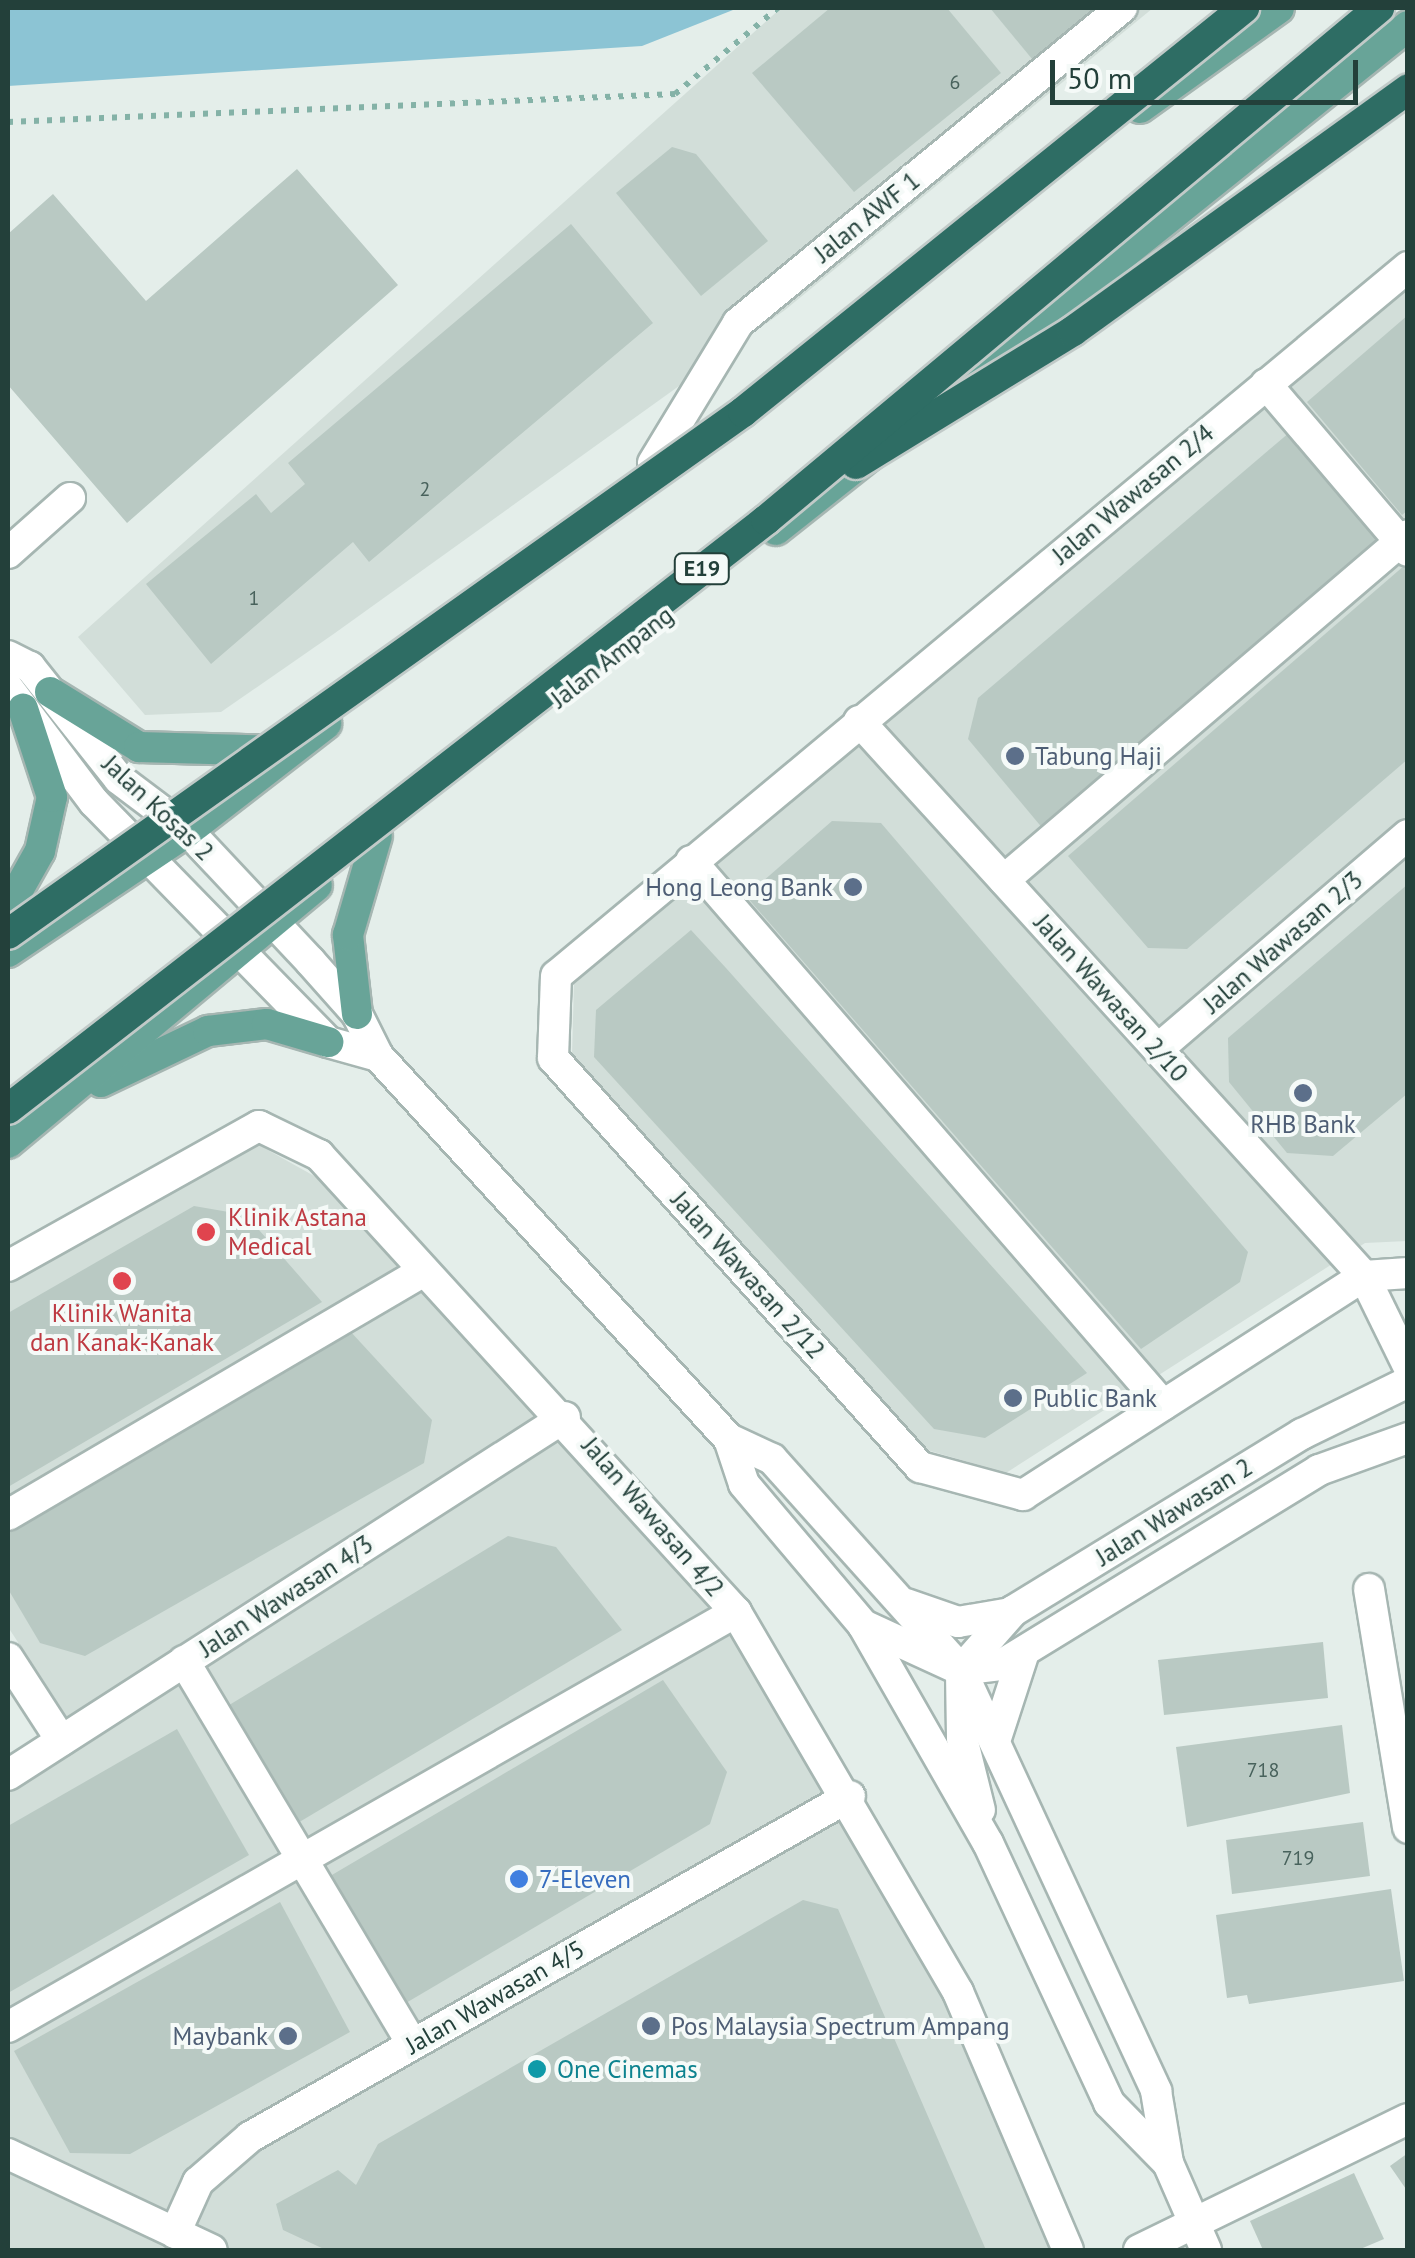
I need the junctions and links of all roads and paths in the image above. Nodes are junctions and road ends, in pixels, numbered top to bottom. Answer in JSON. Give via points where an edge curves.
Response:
{"nodes":[{"id":1,"x":778,"y":8,"type":"edge"},
{"id":2,"x":1122,"y":8,"type":"edge"},
{"id":3,"x":1244,"y":8,"type":"edge"},
{"id":4,"x":1279,"y":8,"type":"edge"},
{"id":5,"x":1379,"y":8,"type":"edge"},
{"id":6,"x":1408,"y":26,"type":"edge"},
{"id":7,"x":1408,"y":89,"type":"edge"},
{"id":8,"x":8,"y":122,"type":"edge"},
{"id":9,"x":1408,"y":267,"type":"edge"},
{"id":10,"x":1266,"y":384,"type":"junction"},
{"id":11,"x":653,"y":463,"type":"junction"},
{"id":12,"x":70,"y":498,"type":"dead end"},
{"id":13,"x":766,"y":520,"type":"junction"},
{"id":14,"x":1405,"y":542,"type":"edge"},
{"id":15,"x":8,"y":553,"type":"edge"},
{"id":16,"x":8,"y":656,"type":"edge"},
{"id":17,"x":50,"y":692,"type":"junction"},
{"id":18,"x":15,"y":698,"type":"edge"},
{"id":19,"x":859,"y":720,"type":"junction"},
{"id":20,"x":292,"y":751,"type":"junction"},
{"id":21,"x":188,"y":832,"type":"junction"},
{"id":22,"x":1408,"y":835,"type":"edge"},
{"id":23,"x":377,"y":836,"type":"junction"},
{"id":24,"x":152,"y":856,"type":"junction"},
{"id":25,"x":691,"y":861,"type":"junction"},
{"id":26,"x":1004,"y":880,"type":"junction"},
{"id":27,"x":8,"y":908,"type":"edge"},
{"id":28,"x":274,"y":922,"type":"junction"},
{"id":29,"x":8,"y":934,"type":"edge"},
{"id":30,"x":240,"y":951,"type":"junction"},
{"id":31,"x":8,"y":952,"type":"edge"},
{"id":32,"x":357,"y":1014,"type":"junction"},
{"id":33,"x":328,"y":1042,"type":"junction"},
{"id":34,"x":1158,"y":1049,"type":"junction"},
{"id":35,"x":378,"y":1056,"type":"junction"},
{"id":36,"x":62,"y":1100,"type":"junction"},
{"id":37,"x":8,"y":1109,"type":"edge"},
{"id":38,"x":8,"y":1143,"type":"edge"},
{"id":39,"x":8,"y":1266,"type":"edge"},
{"id":40,"x":422,"y":1272,"type":"junction"},
{"id":41,"x":1408,"y":1273,"type":"edge"},
{"id":42,"x":1364,"y":1276,"type":"junction"},
{"id":43,"x":1408,"y":1366,"type":"edge"},
{"id":44,"x":1408,"y":1382,"type":"edge"},
{"id":45,"x":1163,"y":1405,"type":"junction"},
{"id":46,"x":565,"y":1417,"type":"junction"},
{"id":47,"x":1408,"y":1438,"type":"edge"},
{"id":48,"x":730,"y":1439,"type":"junction"},
{"id":49,"x":8,"y":1514,"type":"edge"},
{"id":50,"x":1370,"y":1589,"type":"dead end"},
{"id":51,"x":897,"y":1600,"type":"junction"},
{"id":52,"x":1013,"y":1611,"type":"junction"},
{"id":53,"x":736,"y":1612,"type":"junction"},
{"id":54,"x":863,"y":1625,"type":"junction"},
{"id":55,"x":1024,"y":1652,"type":"junction"},
{"id":56,"x":8,"y":1658,"type":"edge"},
{"id":57,"x":184,"y":1661,"type":"junction"},
{"id":58,"x":961,"y":1670,"type":"junction"},
{"id":59,"x":1398,"y":1705,"type":"edge"},
{"id":60,"x":997,"y":1735,"type":"junction"},
{"id":61,"x":60,"y":1740,"type":"junction"},
{"id":62,"x":8,"y":1775,"type":"edge"},
{"id":63,"x":850,"y":1796,"type":"junction"},
{"id":64,"x":1408,"y":1828,"type":"edge"},
{"id":65,"x":988,"y":1843,"type":"junction"},
{"id":66,"x":305,"y":1863,"type":"junction"},
{"id":67,"x":8,"y":2027,"type":"edge"},
{"id":68,"x":412,"y":2044,"type":"junction"},
{"id":69,"x":1408,"y":2120,"type":"edge"},
{"id":70,"x":8,"y":2154,"type":"edge"},
{"id":71,"x":1168,"y":2163,"type":"junction"},
{"id":72,"x":1194,"y":2222,"type":"junction"},
{"id":73,"x":176,"y":2233,"type":"junction"},
{"id":74,"x":212,"y":2250,"type":"edge"},
{"id":75,"x":1068,"y":2250,"type":"edge"},
{"id":76,"x":1138,"y":2250,"type":"edge"},
{"id":77,"x":1206,"y":2250,"type":"edge"}],
"edges":[{"from":1,"to":8,"type":"path","via":[[675,94]]},
{"from":2,"to":11,"type":"street","name":"Jalan AWF 1","via":[[738,324]]},
{"from":3,"to":29,"type":"highway","bridge":true,"via":[[743,412]]},
{"from":4,"to":11,"type":"main road"},
{"from":5,"to":13,"type":"highway","number":"E19","bridge":true},
{"from":6,"to":23,"type":"main road","name":"Jalan Ampang"},
{"from":7,"to":13,"type":"highway","bridge":true,"via":[[1073,332]]},
{"from":9,"to":10,"type":"street","name":"Jalan Wawasan 2/4"},
{"from":10,"to":14,"type":"street"},
{"from":10,"to":19,"type":"street","name":"Jalan Wawasan 2/4"},
{"from":11,"to":20,"type":"main road"},
{"from":12,"to":15,"type":"street"},
{"from":13,"to":37,"type":"highway","number":"E19","bridge":true},
{"from":14,"to":26,"type":"street"},
{"from":16,"to":17,"type":"street","name":"Jalan Kosas 2"},
{"from":17,"to":20,"type":"main road","via":[[139,747]]},
{"from":17,"to":21,"type":"street","name":"Jalan Kosas 2","via":[[119,779]]},
{"from":18,"to":24,"type":"street","name":"Jalan Kosas 2","via":[[94,802]]},
{"from":18,"to":27,"type":"main road","via":[[52,797],[40,850]]},
{"from":19,"to":25,"type":"street","name":"Jalan Wawasan 2/12"},
{"from":19,"to":26,"type":"street","name":"Jalan Wawasan 2/10"},
{"from":20,"to":21,"type":"main road"},
{"from":21,"to":24,"type":"main road"},
{"from":21,"to":28,"type":"street","name":"Jalan Kosas 2"},
{"from":22,"to":34,"type":"street","name":"Jalan Wawasan 2/3"},
{"from":23,"to":28,"type":"main road","name":"Jalan Ampang"},
{"from":23,"to":32,"type":"main road","via":[[348,935]]},
{"from":24,"to":30,"type":"street","name":"Jalan Kosas 2"},
{"from":24,"to":31,"type":"main road"},
{"from":25,"to":45,"type":"street"},
{"from":25,"to":45,"type":"street","name":"Jalan Wawasan 2/12","via":[[556,976],[553,1058],[920,1467],[1023,1496]]},
{"from":26,"to":34,"type":"street","name":"Jalan Wawasan 2/10"},
{"from":28,"to":30,"type":"main road","name":"Jalan Ampang"},
{"from":28,"to":32,"type":"street","name":"Jalan Kosas 2"},
{"from":30,"to":33,"type":"street","name":"Jalan Kosas 2"},
{"from":30,"to":36,"type":"main road","name":"Jalan Ampang"},
{"from":32,"to":35,"type":"street","name":"Jalan Kosas 2"},
{"from":33,"to":35,"type":"street"},
{"from":33,"to":36,"type":"main road","via":[[267,1024],[208,1031]]},
{"from":34,"to":42,"type":"street","name":"Jalan Wawasan 2/10"},
{"from":35,"to":48,"type":"street","name":"Jalan Kosas 2"},
{"from":36,"to":38,"type":"main road","name":"Jalan Ampang"},
{"from":39,"to":40,"type":"street","name":"Jalan Wawasan 4/2","via":[[259,1126],[319,1155]]},
{"from":40,"to":46,"type":"street","name":"Jalan Wawasan 4/2"},
{"from":40,"to":49,"type":"street"},
{"from":41,"to":42,"type":"street"},
{"from":42,"to":43,"type":"street","name":"Jalan Wawasan 2/10"},
{"from":42,"to":45,"type":"street","name":"Jalan Wawasan 2/12"},
{"from":44,"to":52,"type":"street","name":"Jalan Wawasan 2","via":[[1302,1434]]},
{"from":46,"to":53,"type":"street","name":"Jalan Wawasan 4/2"},
{"from":46,"to":57,"type":"street","name":"Jalan Wawasan 4/3"},
{"from":47,"to":55,"type":"street","name":"Jalan Wawasan 2","via":[[1319,1470]]},
{"from":48,"to":51,"type":"street","via":[[772,1459]]},
{"from":48,"to":54,"type":"street","via":[[744,1484]]},
{"from":50,"to":59,"type":"street"},
{"from":51,"to":52,"type":"street","via":[[958,1622]]},
{"from":51,"to":58,"type":"street"},
{"from":52,"to":58,"type":"street","name":"Jalan Wawasan 2"},
{"from":53,"to":63,"type":"street","name":"Jalan Wawasan 4/2"},
{"from":53,"to":66,"type":"street"},
{"from":54,"to":58,"type":"street"},
{"from":54,"to":65,"type":"street"},
{"from":55,"to":58,"type":"street","name":"Jalan Wawasan 2"},
{"from":55,"to":60,"type":"street"},
{"from":56,"to":61,"type":"street"},
{"from":57,"to":61,"type":"street","name":"Jalan Wawasan 4/3"},
{"from":57,"to":66,"type":"street"},
{"from":58,"to":60,"type":"street"},
{"from":58,"to":65,"type":"street","via":[[962,1738]]},
{"from":59,"to":64,"type":"street"},
{"from":60,"to":71,"type":"street","via":[[1156,2091]]},
{"from":61,"to":62,"type":"street","name":"Jalan Wawasan 4/3"},
{"from":63,"to":68,"type":"street","name":"Jalan Wawasan 4/5"},
{"from":63,"to":75,"type":"street","name":"Jalan Wawasan 4/2","via":[[958,1992]]},
{"from":65,"to":71,"type":"street","via":[[1109,2104]]},
{"from":66,"to":67,"type":"street"},
{"from":66,"to":68,"type":"street"},
{"from":68,"to":73,"type":"street","name":"Jalan Wawasan 4/5","via":[[222,2157],[198,2182]]},
{"from":69,"to":72,"type":"street"},
{"from":70,"to":73,"type":"street"},
{"from":71,"to":72,"type":"street"},
{"from":72,"to":76,"type":"street"},
{"from":72,"to":77,"type":"street"},
{"from":73,"to":74,"type":"street"}]}
